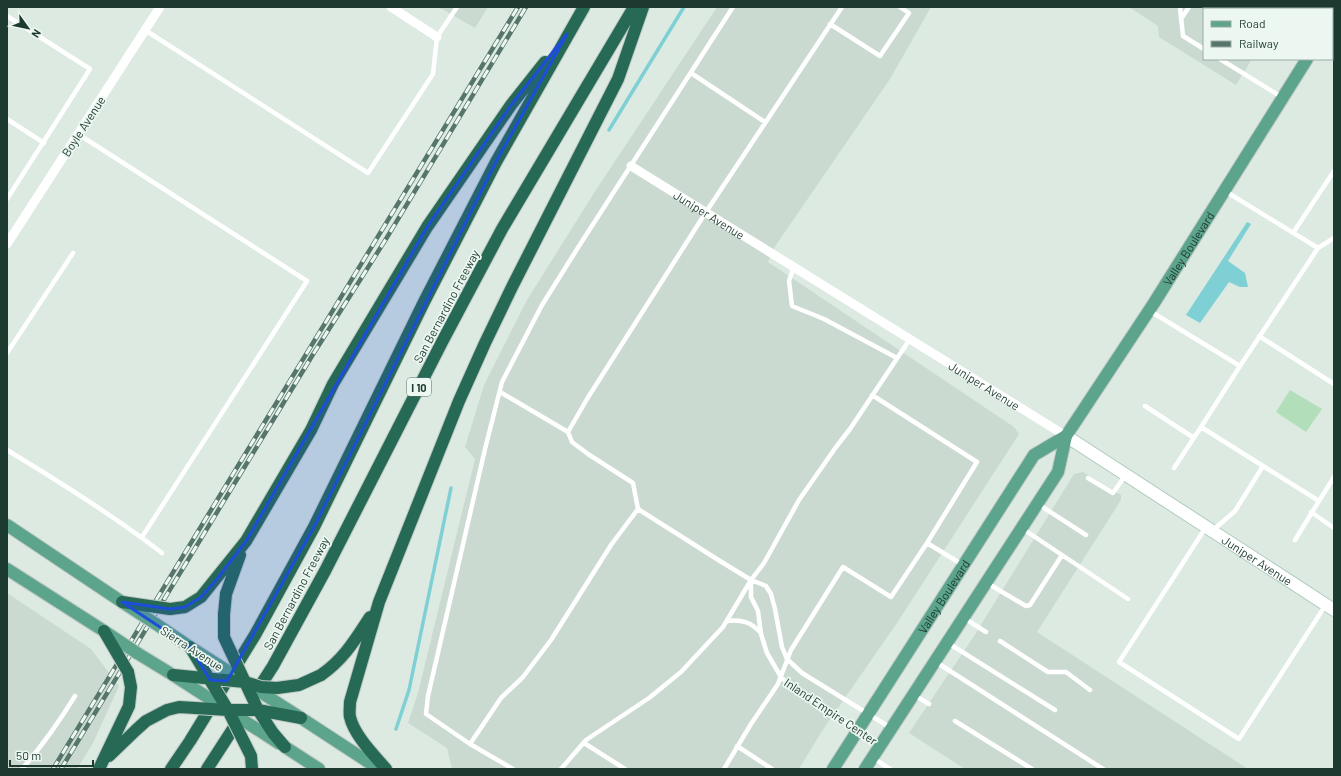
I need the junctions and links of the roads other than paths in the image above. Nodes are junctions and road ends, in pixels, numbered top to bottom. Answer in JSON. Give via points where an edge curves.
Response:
{"nodes":[{"id":1,"x":160,"y":7,"type":"edge"},
{"id":2,"x":391,"y":7,"type":"edge"},
{"id":3,"x":457,"y":7,"type":"edge"},
{"id":4,"x":584,"y":7,"type":"edge"},
{"id":5,"x":634,"y":7,"type":"edge"},
{"id":6,"x":643,"y":7,"type":"edge"},
{"id":7,"x":733,"y":7,"type":"edge"},
{"id":8,"x":842,"y":7,"type":"edge"},
{"id":9,"x":900,"y":7,"type":"edge"},
{"id":10,"x":1180,"y":7,"type":"edge"},
{"id":11,"x":1189,"y":7,"type":"edge"},
{"id":12,"x":7,"y":16,"type":"edge"},
{"id":13,"x":1181,"y":19,"type":"junction"},
{"id":14,"x":830,"y":24,"type":"junction"},
{"id":15,"x":146,"y":30,"type":"junction"},
{"id":16,"x":567,"y":34,"type":"junction"},
{"id":17,"x":438,"y":37,"type":"junction"},
{"id":18,"x":1203,"y":48,"type":"edge"},
{"id":19,"x":1222,"y":60,"type":"edge"},
{"id":20,"x":1307,"y":60,"type":"edge"},
{"id":21,"x":691,"y":73,"type":"junction"},
{"id":22,"x":1283,"y":98,"type":"junction"},
{"id":23,"x":7,"y":119,"type":"edge"},
{"id":24,"x":765,"y":122,"type":"junction"},
{"id":25,"x":78,"y":134,"type":"junction"},
{"id":26,"x":44,"y":143,"type":"junction"},
{"id":27,"x":631,"y":166,"type":"junction"},
{"id":28,"x":1334,"y":171,"type":"edge"},
{"id":29,"x":1224,"y":191,"type":"junction"},
{"id":30,"x":7,"y":199,"type":"edge"},
{"id":31,"x":706,"y":212,"type":"junction"},
{"id":32,"x":1293,"y":233,"type":"junction"},
{"id":33,"x":1334,"y":238,"type":"edge"},
{"id":34,"x":7,"y":244,"type":"edge"},
{"id":35,"x":1318,"y":248,"type":"junction"},
{"id":36,"x":72,"y":253,"type":"dead end"},
{"id":37,"x":794,"y":267,"type":"junction"},
{"id":38,"x":1149,"y":310,"type":"junction"},
{"id":39,"x":1259,"y":336,"type":"junction"},
{"id":40,"x":910,"y":339,"type":"junction"},
{"id":41,"x":7,"y":353,"type":"edge"},
{"id":42,"x":897,"y":358,"type":"junction"},
{"id":43,"x":1240,"y":366,"type":"junction"},
{"id":44,"x":1334,"y":384,"type":"edge"},
{"id":45,"x":500,"y":392,"type":"junction"},
{"id":46,"x":872,"y":396,"type":"junction"},
{"id":47,"x":1145,"y":406,"type":"dead end"},
{"id":48,"x":1201,"y":427,"type":"junction"},
{"id":49,"x":568,"y":432,"type":"junction"},
{"id":50,"x":1066,"y":436,"type":"junction"},
{"id":51,"x":1194,"y":438,"type":"junction"},
{"id":52,"x":7,"y":450,"type":"edge"},
{"id":53,"x":1263,"y":466,"type":"junction"},
{"id":54,"x":1174,"y":468,"type":"dead end"},
{"id":55,"x":1126,"y":475,"type":"junction"},
{"id":56,"x":1334,"y":477,"type":"edge"},
{"id":57,"x":1088,"y":478,"type":"dead end"},
{"id":58,"x":1319,"y":501,"type":"junction"},
{"id":59,"x":1038,"y":504,"type":"junction"},
{"id":60,"x":638,"y":509,"type":"junction"},
{"id":61,"x":1312,"y":512,"type":"junction"},
{"id":62,"x":7,"y":525,"type":"edge"},
{"id":63,"x":1022,"y":528,"type":"junction"},
{"id":64,"x":1334,"y":528,"type":"edge"},
{"id":65,"x":1209,"y":529,"type":"junction"},
{"id":66,"x":1086,"y":535,"type":"dead end"},
{"id":67,"x":142,"y":537,"type":"junction"},
{"id":68,"x":1295,"y":540,"type":"dead end"},
{"id":69,"x":246,"y":541,"type":"junction"},
{"id":70,"x":927,"y":543,"type":"junction"},
{"id":71,"x":162,"y":553,"type":"dead end"},
{"id":72,"x":1062,"y":555,"type":"junction"},
{"id":73,"x":964,"y":566,"type":"junction"},
{"id":74,"x":7,"y":569,"type":"edge"},
{"id":75,"x":752,"y":580,"type":"junction"},
{"id":76,"x":987,"y":583,"type":"junction"},
{"id":77,"x":1128,"y":599,"type":"dead end"},
{"id":78,"x":122,"y":602,"type":"junction"},
{"id":79,"x":379,"y":602,"type":"junction"},
{"id":80,"x":1330,"y":607,"type":"edge"},
{"id":81,"x":964,"y":618,"type":"junction"},
{"id":82,"x":727,"y":620,"type":"junction"},
{"id":83,"x":104,"y":632,"type":"junction"},
{"id":84,"x":986,"y":632,"type":"dead end"},
{"id":85,"x":762,"y":634,"type":"junction"},
{"id":86,"x":1000,"y":641,"type":"dead end"},
{"id":87,"x":948,"y":643,"type":"junction"},
{"id":88,"x":190,"y":647,"type":"junction"},
{"id":89,"x":787,"y":659,"type":"junction"},
{"id":90,"x":936,"y":662,"type":"junction"},
{"id":91,"x":173,"y":675,"type":"junction"},
{"id":92,"x":781,"y":676,"type":"junction"},
{"id":93,"x":210,"y":680,"type":"junction"},
{"id":94,"x":245,"y":682,"type":"junction"},
{"id":95,"x":1090,"y":690,"type":"dead end"},
{"id":96,"x":914,"y":695,"type":"junction"},
{"id":97,"x":75,"y":696,"type":"dead end"},
{"id":98,"x":929,"y":704,"type":"dead end"},
{"id":99,"x":228,"y":710,"type":"junction"},
{"id":100,"x":258,"y":710,"type":"junction"},
{"id":101,"x":1055,"y":710,"type":"dead end"},
{"id":102,"x":868,"y":714,"type":"junction"},
{"id":103,"x":301,"y":718,"type":"junction"},
{"id":104,"x":955,"y":721,"type":"dead end"},
{"id":105,"x":892,"y":729,"type":"junction"},
{"id":106,"x":858,"y":730,"type":"junction"},
{"id":107,"x":584,"y":743,"type":"junction"},
{"id":108,"x":470,"y":744,"type":"junction"},
{"id":109,"x":881,"y":745,"type":"junction"},
{"id":110,"x":285,"y":746,"type":"junction"},
{"id":111,"x":737,"y":746,"type":"junction"},
{"id":112,"x":873,"y":757,"type":"junction"},
{"id":113,"x":101,"y":766,"type":"edge"},
{"id":114,"x":22,"y":769,"type":"edge"},
{"id":115,"x":171,"y":769,"type":"edge"},
{"id":116,"x":207,"y":769,"type":"edge"},
{"id":117,"x":252,"y":769,"type":"edge"},
{"id":118,"x":319,"y":769,"type":"edge"},
{"id":119,"x":380,"y":769,"type":"edge"},
{"id":120,"x":386,"y":769,"type":"edge"},
{"id":121,"x":513,"y":769,"type":"edge"},
{"id":122,"x":561,"y":769,"type":"edge"},
{"id":123,"x":625,"y":769,"type":"edge"},
{"id":124,"x":724,"y":769,"type":"edge"},
{"id":125,"x":772,"y":769,"type":"edge"},
{"id":126,"x":833,"y":769,"type":"edge"},
{"id":127,"x":865,"y":769,"type":"edge"},
{"id":128,"x":890,"y":769,"type":"edge"},
{"id":129,"x":1032,"y":769,"type":"edge"},
{"id":130,"x":1103,"y":769,"type":"edge"}],
"edges":[{"from":1,"to":15,"type":"street","name":"Boyle Avenue"},
{"from":2,"to":17,"type":"street"},
{"from":3,"to":17,"type":"lane"},
{"from":4,"to":16,"type":"highway","name":"San Bernardino Freeway","number":"I 10"},
{"from":5,"to":116,"type":"highway","name":"San Bernardino Freeway","number":"I 10","via":[[502,229],[273,666]]},
{"from":6,"to":79,"type":"highway","via":[[618,79],[512,287],[459,401]]},
{"from":7,"to":21,"type":"lane"},
{"from":8,"to":14,"type":"lane"},
{"from":9,"to":14,"type":"lane","via":[[909,13],[880,56]]},
{"from":10,"to":13,"type":"lane"},
{"from":11,"to":13,"type":"lane"},
{"from":12,"to":26,"type":"lane","via":[[90,69]]},
{"from":13,"to":18,"type":"lane","via":[[1183,36]]},
{"from":14,"to":24,"type":"lane"},
{"from":15,"to":17,"type":"lane","via":[[368,173],[433,74]]},
{"from":15,"to":25,"type":"street","name":"Boyle Avenue"},
{"from":16,"to":69,"type":"highway","via":[[511,105],[427,227],[337,378],[311,430]]},
{"from":16,"to":115,"type":"highway","name":"San Bernardino Freeway","number":"I 10","via":[[488,176],[314,527],[255,635]]},
{"from":19,"to":22,"type":"lane"},
{"from":20,"to":22,"type":"main road","name":"Valley Boulevard"},
{"from":21,"to":24,"type":"lane"},
{"from":21,"to":27,"type":"lane"},
{"from":22,"to":29,"type":"main road","name":"Valley Boulevard"},
{"from":23,"to":26,"type":"lane"},
{"from":24,"to":31,"type":"lane"},
{"from":25,"to":34,"type":"street","name":"Boyle Avenue"},
{"from":25,"to":67,"type":"lane","via":[[307,281]]},
{"from":26,"to":30,"type":"lane"},
{"from":27,"to":31,"type":"street","name":"Juniper Avenue"},
{"from":27,"to":45,"type":"lane","via":[[542,305],[502,382]]},
{"from":28,"to":32,"type":"lane"},
{"from":29,"to":32,"type":"lane"},
{"from":29,"to":38,"type":"main road","name":"Valley Boulevard"},
{"from":31,"to":37,"type":"street","name":"Juniper Avenue"},
{"from":31,"to":49,"type":"lane"},
{"from":32,"to":35,"type":"lane"},
{"from":33,"to":35,"type":"lane"},
{"from":35,"to":39,"type":"lane"},
{"from":36,"to":41,"type":"lane"},
{"from":37,"to":40,"type":"street","name":"Juniper Avenue"},
{"from":37,"to":42,"type":"lane","via":[[788,281],[792,306],[824,319]]},
{"from":38,"to":43,"type":"lane"},
{"from":38,"to":50,"type":"main road","name":"Valley Boulevard"},
{"from":39,"to":43,"type":"lane"},
{"from":39,"to":44,"type":"lane"},
{"from":40,"to":42,"type":"lane"},
{"from":40,"to":50,"type":"street","name":"Juniper Avenue"},
{"from":42,"to":46,"type":"lane"},
{"from":43,"to":48,"type":"lane"},
{"from":45,"to":49,"type":"lane"},
{"from":45,"to":108,"type":"lane","via":[[428,696],[426,714]]},
{"from":46,"to":70,"type":"lane","via":[[977,462]]},
{"from":46,"to":75,"type":"lane","via":[[800,500]]},
{"from":47,"to":51,"type":"lane"},
{"from":48,"to":51,"type":"lane"},
{"from":48,"to":53,"type":"lane"},
{"from":49,"to":60,"type":"lane","via":[[572,442],[633,483]]},
{"from":50,"to":55,"type":"street","name":"Juniper Avenue"},
{"from":50,"to":59,"type":"main road","name":"Valley Boulevard","via":[[1058,472]]},
{"from":50,"to":73,"type":"main road","name":"Valley Boulevard","via":[[1034,455]]},
{"from":51,"to":54,"type":"lane"},
{"from":52,"to":67,"type":"lane"},
{"from":53,"to":58,"type":"lane"},
{"from":53,"to":65,"type":"lane","via":[[1235,511]]},
{"from":55,"to":57,"type":"lane","via":[[1113,493]]},
{"from":55,"to":65,"type":"street","name":"Juniper Avenue"},
{"from":56,"to":58,"type":"lane"},
{"from":58,"to":61,"type":"lane"},
{"from":59,"to":63,"type":"main road","name":"Valley Boulevard"},
{"from":59,"to":66,"type":"lane"},
{"from":60,"to":75,"type":"lane"},
{"from":60,"to":108,"type":"lane","via":[[611,545],[551,640],[523,677],[501,698]]},
{"from":61,"to":64,"type":"lane"},
{"from":61,"to":68,"type":"lane"},
{"from":62,"to":78,"type":"main road","name":"Sierra Avenue"},
{"from":63,"to":72,"type":"lane"},
{"from":63,"to":76,"type":"main road","name":"Valley Boulevard"},
{"from":65,"to":80,"type":"street","name":"Juniper Avenue"},
{"from":65,"to":80,"type":"lane","via":[[1119,662],[1239,739]]},
{"from":67,"to":71,"type":"lane"},
{"from":69,"to":78,"type":"highway","bridge":true,"via":[[201,597],[185,607],[170,609]]},
{"from":69,"to":94,"type":"highway","bridge":true,"via":[[226,594],[224,614],[224,637]]},
{"from":70,"to":73,"type":"lane"},
{"from":70,"to":89,"type":"lane","via":[[891,597],[843,566]]},
{"from":72,"to":76,"type":"lane","via":[[1028,606]]},
{"from":72,"to":77,"type":"lane"},
{"from":73,"to":102,"type":"main road","name":"Valley Boulevard"},
{"from":74,"to":83,"type":"main road"},
{"from":75,"to":82,"type":"lane"},
{"from":75,"to":85,"type":"lane","name":"Inland Empire Center","via":[[751,597],[758,611]]},
{"from":75,"to":89,"type":"lane","via":[[766,586],[771,594]]},
{"from":76,"to":81,"type":"main road","name":"Valley Boulevard"},
{"from":78,"to":88,"type":"main road","name":"Sierra Avenue","bridge":true},
{"from":79,"to":94,"type":"highway","bridge":true,"via":[[349,649],[321,675],[299,685],[277,688]]},
{"from":79,"to":120,"type":"highway","via":[[350,702],[349,716],[366,746]]},
{"from":81,"to":84,"type":"lane"},
{"from":81,"to":87,"type":"main road","name":"Valley Boulevard"},
{"from":82,"to":85,"type":"lane","via":[[750,623]]},
{"from":82,"to":107,"type":"lane","via":[[681,672],[650,698]]},
{"from":83,"to":91,"type":"main road","bridge":true},
{"from":83,"to":113,"type":"highway","bridge":true,"via":[[128,672],[131,687],[129,706]]},
{"from":85,"to":92,"type":"lane","name":"Inland Empire Center","via":[[767,653]]},
{"from":86,"to":95,"type":"lane","via":[[1048,672],[1066,672]]},
{"from":87,"to":90,"type":"main road","name":"Valley Boulevard"},
{"from":87,"to":101,"type":"lane"},
{"from":88,"to":93,"type":"highway","bridge":true},
{"from":88,"to":94,"type":"main road","name":"Sierra Avenue","bridge":true},
{"from":89,"to":92,"type":"lane"},
{"from":89,"to":102,"type":"lane","name":"Inland Empire Center","via":[[802,673]]},
{"from":90,"to":96,"type":"main road","name":"Valley Boulevard"},
{"from":90,"to":130,"type":"lane"},
{"from":91,"to":93,"type":"highway","bridge":true},
{"from":91,"to":99,"type":"main road","bridge":true},
{"from":92,"to":106,"type":"lane","name":"Inland Empire Center","via":[[792,687]]},
{"from":92,"to":111,"type":"lane"},
{"from":93,"to":94,"type":"highway","bridge":true},
{"from":93,"to":99,"type":"highway","bridge":true},
{"from":94,"to":100,"type":"highway","bridge":true},
{"from":94,"to":103,"type":"main road","name":"Sierra Avenue","bridge":true},
{"from":96,"to":98,"type":"lane"},
{"from":96,"to":105,"type":"main road","name":"Valley Boulevard"},
{"from":97,"to":114,"type":"lane","via":[[38,751]]},
{"from":99,"to":100,"type":"highway","bridge":true},
{"from":99,"to":110,"type":"main road","bridge":true},
{"from":99,"to":113,"type":"highway","bridge":true,"via":[[179,707],[167,710],[146,721]]},
{"from":99,"to":117,"type":"highway","bridge":true,"via":[[251,756]]},
{"from":100,"to":103,"type":"highway","bridge":true},
{"from":100,"to":110,"type":"highway","bridge":true},
{"from":102,"to":105,"type":"lane","name":"Inland Empire Center"},
{"from":102,"to":106,"type":"main road","name":"Valley Boulevard"},
{"from":103,"to":119,"type":"main road","name":"Sierra Avenue"},
{"from":104,"to":129,"type":"lane"},
{"from":105,"to":109,"type":"main road","name":"Valley Boulevard"},
{"from":106,"to":109,"type":"lane","name":"Inland Empire Center"},
{"from":106,"to":126,"type":"main road","name":"Valley Boulevard"},
{"from":107,"to":122,"type":"lane"},
{"from":107,"to":123,"type":"lane"},
{"from":108,"to":121,"type":"lane"},
{"from":109,"to":112,"type":"main road","name":"Valley Boulevard"},
{"from":110,"to":118,"type":"main road"},
{"from":111,"to":124,"type":"lane"},
{"from":111,"to":125,"type":"lane"},
{"from":112,"to":127,"type":"main road","name":"Valley Boulevard"},
{"from":112,"to":128,"type":"lane"}]}
